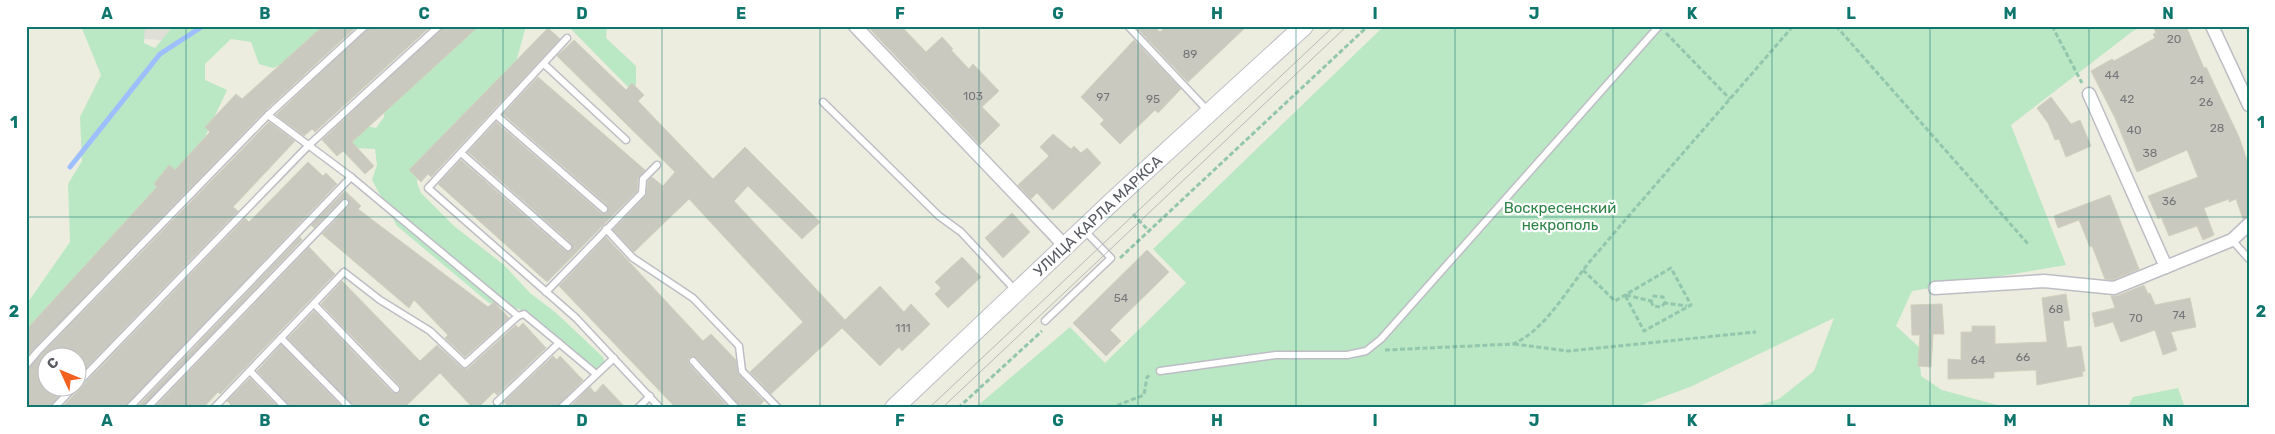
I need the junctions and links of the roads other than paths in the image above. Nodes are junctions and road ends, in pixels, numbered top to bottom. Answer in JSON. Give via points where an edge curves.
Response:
{"nodes":[{"id":1,"x":365,"y":26,"type":"edge"},
{"id":2,"x":439,"y":26,"type":"edge"},
{"id":3,"x":855,"y":26,"type":"edge"},
{"id":4,"x":1128,"y":26,"type":"edge"},
{"id":5,"x":1304,"y":26,"type":"edge"},
{"id":6,"x":1660,"y":26,"type":"edge"},
{"id":7,"x":2212,"y":26,"type":"edge"},
{"id":8,"x":567,"y":38,"type":"dead end"},
{"id":9,"x":544,"y":64,"type":"junction"},
{"id":10,"x":2089,"y":94,"type":"road end"},
{"id":11,"x":823,"y":102,"type":"dead end"},
{"id":12,"x":2249,"y":105,"type":"edge"},
{"id":13,"x":1210,"y":113,"type":"junction"},
{"id":14,"x":268,"y":114,"type":"junction"},
{"id":15,"x":496,"y":115,"type":"junction"},
{"id":16,"x":626,"y":140,"type":"dead end"},
{"id":17,"x":309,"y":145,"type":"junction"},
{"id":18,"x":461,"y":153,"type":"junction"},
{"id":19,"x":657,"y":166,"type":"dead end"},
{"id":20,"x":351,"y":177,"type":"junction"},
{"id":21,"x":345,"y":203,"type":"dead end"},
{"id":22,"x":604,"y":209,"type":"dead end"},
{"id":23,"x":2249,"y":224,"type":"edge"},
{"id":24,"x":606,"y":230,"type":"junction"},
{"id":25,"x":1083,"y":230,"type":"junction"},
{"id":26,"x":2232,"y":240,"type":"junction"},
{"id":27,"x":1065,"y":246,"type":"junction"},
{"id":28,"x":568,"y":248,"type":"dead end"},
{"id":29,"x":2249,"y":260,"type":"edge"},
{"id":30,"x":2166,"y":267,"type":"junction"},
{"id":31,"x":1935,"y":288,"type":"dead end"},
{"id":32,"x":546,"y":292,"type":"junction"},
{"id":33,"x":1017,"y":292,"type":"junction"},
{"id":34,"x":314,"y":304,"type":"junction"},
{"id":35,"x":518,"y":316,"type":"junction"},
{"id":36,"x":1045,"y":321,"type":"dead end"},
{"id":37,"x":281,"y":338,"type":"junction"},
{"id":38,"x":559,"y":343,"type":"junction"},
{"id":39,"x":614,"y":358,"type":"junction"},
{"id":40,"x":693,"y":361,"type":"dead end"},
{"id":41,"x":26,"y":365,"type":"edge"},
{"id":42,"x":250,"y":371,"type":"junction"},
{"id":43,"x":1160,"y":371,"type":"road end"},
{"id":44,"x":88,"y":374,"type":"edge"},
{"id":45,"x":596,"y":374,"type":"junction"},
{"id":46,"x":396,"y":389,"type":"dead end"},
{"id":47,"x":65,"y":396,"type":"edge"},
{"id":48,"x":650,"y":396,"type":"junction"},
{"id":49,"x":497,"y":402,"type":"dead end"},
{"id":50,"x":219,"y":406,"type":"edge"},
{"id":51,"x":54,"y":408,"type":"edge"},
{"id":52,"x":129,"y":408,"type":"edge"},
{"id":53,"x":147,"y":408,"type":"edge"},
{"id":54,"x":286,"y":408,"type":"edge"},
{"id":55,"x":350,"y":408,"type":"edge"},
{"id":56,"x":561,"y":408,"type":"edge"},
{"id":57,"x":638,"y":408,"type":"edge"},
{"id":58,"x":660,"y":408,"type":"edge"},
{"id":59,"x":736,"y":408,"type":"edge"},
{"id":60,"x":778,"y":408,"type":"edge"},
{"id":61,"x":894,"y":408,"type":"edge"}],
"edges":[{"from":1,"to":14,"type":"lane"},
{"from":2,"to":17,"type":"lane"},
{"from":3,"to":27,"type":"street"},
{"from":4,"to":13,"type":"lane"},
{"from":5,"to":13,"type":"main road","name":"УЛИЦА КАРЛА МАРКСА"},
{"from":6,"to":43,"type":"lane","via":[[1381,339],[1366,351],[1346,355],[1276,355]]},
{"from":7,"to":12,"type":"street"},
{"from":8,"to":9,"type":"lane"},
{"from":9,"to":15,"type":"lane"},
{"from":9,"to":16,"type":"lane"},
{"from":10,"to":30,"type":"street"},
{"from":11,"to":33,"type":"lane","via":[[939,216],[961,232]]},
{"from":13,"to":25,"type":"main road","name":"УЛИЦА КАРЛА МАРКСА"},
{"from":14,"to":17,"type":"lane"},
{"from":14,"to":41,"type":"lane"},
{"from":15,"to":18,"type":"lane"},
{"from":15,"to":22,"type":"lane"},
{"from":17,"to":20,"type":"lane"},
{"from":17,"to":44,"type":"lane"},
{"from":18,"to":28,"type":"lane"},
{"from":18,"to":32,"type":"lane","via":[[428,188]]},
{"from":19,"to":24,"type":"lane","via":[[643,179],[642,193]]},
{"from":20,"to":35,"type":"lane"},
{"from":20,"to":52,"type":"lane"},
{"from":21,"to":53,"type":"lane"},
{"from":23,"to":26,"type":"street"},
{"from":24,"to":32,"type":"lane"},
{"from":24,"to":60,"type":"lane","via":[[633,258],[700,305],[739,346],[742,370]]},
{"from":25,"to":27,"type":"main road","name":"УЛИЦА КАРЛА МАРКСА"},
{"from":25,"to":36,"type":"lane","via":[[1111,258]]},
{"from":26,"to":29,"type":"lane"},
{"from":26,"to":30,"type":"street"},
{"from":27,"to":33,"type":"main road","name":"УЛИЦА КАРЛА МАРКСА"},
{"from":30,"to":31,"type":"street","via":[[2114,288],[2044,281]]},
{"from":32,"to":39,"type":"lane"},
{"from":33,"to":61,"type":"main road","name":"УЛИЦА КАРЛА МАРКСА"},
{"from":34,"to":35,"type":"lane","via":[[344,272],[380,300],[430,331],[466,364]]},
{"from":34,"to":37,"type":"lane"},
{"from":34,"to":46,"type":"lane"},
{"from":35,"to":38,"type":"lane","via":[[524,314]]},
{"from":37,"to":42,"type":"lane"},
{"from":37,"to":55,"type":"lane"},
{"from":38,"to":45,"type":"lane"},
{"from":38,"to":49,"type":"lane"},
{"from":39,"to":45,"type":"lane"},
{"from":39,"to":48,"type":"lane"},
{"from":40,"to":59,"type":"lane"},
{"from":42,"to":50,"type":"lane"},
{"from":42,"to":54,"type":"lane"},
{"from":45,"to":56,"type":"lane"},
{"from":47,"to":51,"type":"lane"},
{"from":48,"to":57,"type":"lane"},
{"from":48,"to":58,"type":"lane"}]}
